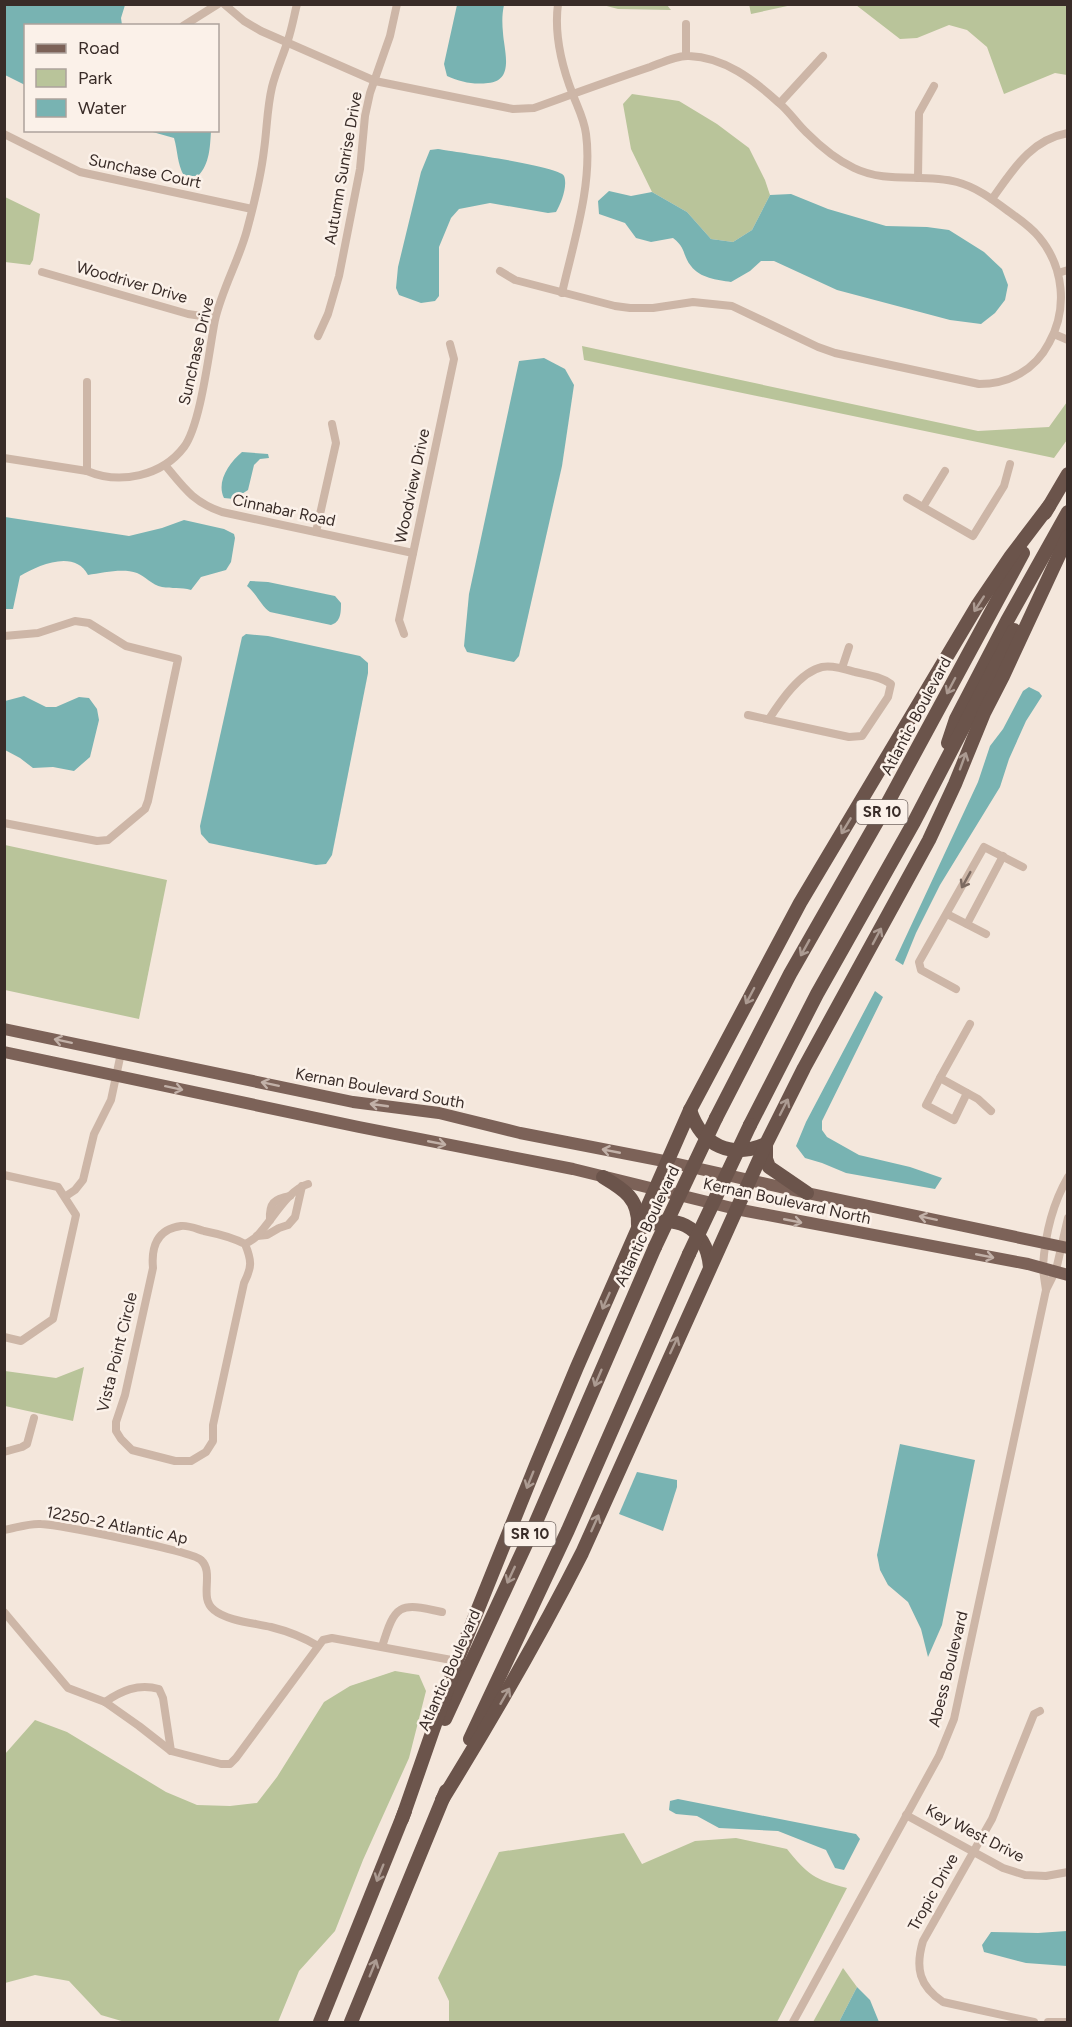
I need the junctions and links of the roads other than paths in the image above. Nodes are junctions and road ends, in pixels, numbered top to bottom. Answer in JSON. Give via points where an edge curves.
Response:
{"nodes":[{"id":1,"x":218,"y":4,"type":"edge"},
{"id":2,"x":224,"y":4,"type":"edge"},
{"id":3,"x":297,"y":4,"type":"edge"},
{"id":4,"x":397,"y":4,"type":"edge"},
{"id":5,"x":558,"y":4,"type":"edge"},
{"id":6,"x":186,"y":24,"type":"edge"},
{"id":7,"x":686,"y":24,"type":"dead end"},
{"id":8,"x":287,"y":44,"type":"junction"},
{"id":9,"x":686,"y":55,"type":"junction"},
{"id":10,"x":823,"y":56,"type":"dead end"},
{"id":11,"x":375,"y":81,"type":"junction"},
{"id":12,"x":934,"y":86,"type":"dead end"},
{"id":13,"x":573,"y":94,"type":"junction"},
{"id":14,"x":780,"y":103,"type":"junction"},
{"id":15,"x":1068,"y":133,"type":"edge"},
{"id":16,"x":4,"y":134,"type":"edge"},
{"id":17,"x":918,"y":178,"type":"junction"},
{"id":18,"x":992,"y":199,"type":"junction"},
{"id":19,"x":252,"y":209,"type":"junction"},
{"id":20,"x":1068,"y":270,"type":"edge"},
{"id":21,"x":500,"y":271,"type":"dead end"},
{"id":22,"x":42,"y":272,"type":"dead end"},
{"id":23,"x":1058,"y":273,"type":"junction"},
{"id":24,"x":562,"y":293,"type":"junction"},
{"id":25,"x":216,"y":318,"type":"junction"},
{"id":26,"x":1054,"y":333,"type":"junction"},
{"id":27,"x":318,"y":336,"type":"dead end"},
{"id":28,"x":1068,"y":340,"type":"edge"},
{"id":29,"x":450,"y":344,"type":"dead end"},
{"id":30,"x":87,"y":382,"type":"dead end"},
{"id":31,"x":332,"y":424,"type":"dead end"},
{"id":32,"x":4,"y":458,"type":"edge"},
{"id":33,"x":1010,"y":464,"type":"dead end"},
{"id":34,"x":165,"y":465,"type":"junction"},
{"id":35,"x":87,"y":471,"type":"junction"},
{"id":36,"x":945,"y":471,"type":"dead end"},
{"id":37,"x":1068,"y":474,"type":"edge"},
{"id":38,"x":907,"y":498,"type":"dead end"},
{"id":39,"x":1049,"y":506,"type":"junction"},
{"id":40,"x":923,"y":507,"type":"junction"},
{"id":41,"x":1068,"y":512,"type":"edge"},
{"id":42,"x":316,"y":532,"type":"junction"},
{"id":43,"x":1068,"y":535,"type":"edge"},
{"id":44,"x":413,"y":553,"type":"junction"},
{"id":45,"x":404,"y":634,"type":"dead end"},
{"id":46,"x":4,"y":636,"type":"edge"},
{"id":47,"x":849,"y":647,"type":"dead end"},
{"id":48,"x":842,"y":668,"type":"junction"},
{"id":49,"x":748,"y":715,"type":"dead end"},
{"id":50,"x":769,"y":719,"type":"junction"},
{"id":51,"x":937,"y":779,"type":"junction"},
{"id":52,"x":4,"y":823,"type":"edge"},
{"id":53,"x":1003,"y":856,"type":"junction"},
{"id":54,"x":1023,"y":867,"type":"dead end"},
{"id":55,"x":947,"y":914,"type":"junction"},
{"id":56,"x":967,"y":924,"type":"junction"},
{"id":57,"x":986,"y":934,"type":"dead end"},
{"id":58,"x":956,"y":989,"type":"dead end"},
{"id":59,"x":970,"y":1024,"type":"dead end"},
{"id":60,"x":4,"y":1029,"type":"edge"},
{"id":61,"x":4,"y":1052,"type":"edge"},
{"id":62,"x":121,"y":1053,"type":"junction"},
{"id":63,"x":117,"y":1076,"type":"junction"},
{"id":64,"x":940,"y":1078,"type":"junction"},
{"id":65,"x":967,"y":1093,"type":"junction"},
{"id":66,"x":690,"y":1110,"type":"junction"},
{"id":67,"x":991,"y":1111,"type":"dead end"},
{"id":68,"x":766,"y":1144,"type":"junction"},
{"id":69,"x":669,"y":1162,"type":"junction"},
{"id":70,"x":4,"y":1175,"type":"edge"},
{"id":71,"x":603,"y":1177,"type":"junction"},
{"id":72,"x":1068,"y":1177,"type":"edge"},
{"id":73,"x":750,"y":1179,"type":"junction"},
{"id":74,"x":656,"y":1190,"type":"junction"},
{"id":75,"x":807,"y":1193,"type":"junction"},
{"id":76,"x":66,"y":1197,"type":"junction"},
{"id":77,"x":736,"y":1209,"type":"junction"},
{"id":78,"x":1068,"y":1218,"type":"edge"},
{"id":79,"x":638,"y":1230,"type":"junction"},
{"id":80,"x":257,"y":1236,"type":"junction"},
{"id":81,"x":1047,"y":1242,"type":"junction"},
{"id":82,"x":245,"y":1244,"type":"junction"},
{"id":83,"x":1065,"y":1247,"type":"edge"},
{"id":84,"x":710,"y":1267,"type":"junction"},
{"id":85,"x":1043,"y":1267,"type":"junction"},
{"id":86,"x":1062,"y":1272,"type":"edge"},
{"id":87,"x":1047,"y":1290,"type":"junction"},
{"id":88,"x":4,"y":1337,"type":"edge"},
{"id":89,"x":34,"y":1418,"type":"dead end"},
{"id":90,"x":4,"y":1444,"type":"edge"},
{"id":91,"x":22,"y":1447,"type":"junction"},
{"id":92,"x":4,"y":1452,"type":"edge"},
{"id":93,"x":4,"y":1530,"type":"edge"},
{"id":94,"x":4,"y":1612,"type":"edge"},
{"id":95,"x":442,"y":1612,"type":"dead end"},
{"id":96,"x":318,"y":1646,"type":"junction"},
{"id":97,"x":382,"y":1647,"type":"junction"},
{"id":98,"x":457,"y":1661,"type":"junction"},
{"id":99,"x":105,"y":1702,"type":"junction"},
{"id":100,"x":1040,"y":1711,"type":"dead end"},
{"id":101,"x":171,"y":1751,"type":"junction"},
{"id":102,"x":442,"y":1800,"type":"junction"},
{"id":103,"x":906,"y":1815,"type":"junction"},
{"id":104,"x":402,"y":1819,"type":"junction"},
{"id":105,"x":973,"y":1851,"type":"junction"},
{"id":106,"x":1068,"y":1872,"type":"edge"},
{"id":107,"x":320,"y":2022,"type":"edge"},
{"id":108,"x":351,"y":2022,"type":"edge"},
{"id":109,"x":793,"y":2022,"type":"edge"},
{"id":110,"x":1034,"y":2022,"type":"edge"},
{"id":111,"x":1048,"y":2022,"type":"edge"},
{"id":112,"x":1068,"y":2022,"type":"edge"}],
"edges":[{"from":1,"to":6,"type":"street"},
{"from":2,"to":8,"type":"street","via":[[244,21]]},
{"from":3,"to":8,"type":"street","name":"Sunchase Drive"},
{"from":4,"to":11,"type":"street","name":"Autumn Sunrise Drive"},
{"from":5,"to":13,"type":"street","via":[[557,37]]},
{"from":7,"to":9,"type":"street"},
{"from":8,"to":11,"type":"street"},
{"from":8,"to":19,"type":"street","name":"Sunchase Drive","via":[[268,108],[264,154]]},
{"from":9,"to":13,"type":"street"},
{"from":9,"to":14,"type":"street","via":[[730,66]]},
{"from":10,"to":14,"type":"street"},
{"from":11,"to":13,"type":"street","via":[[513,109],[534,108]]},
{"from":11,"to":27,"type":"street","name":"Autumn Sunrise Drive","via":[[365,116],[360,169],[339,276]]},
{"from":12,"to":17,"type":"street","via":[[917,122]]},
{"from":13,"to":24,"type":"street","via":[[586,132],[588,177]]},
{"from":14,"to":17,"type":"street","via":[[829,153],[854,168],[872,175]]},
{"from":15,"to":18,"type":"street","via":[[1051,137],[1031,149]]},
{"from":16,"to":19,"type":"street","name":"Sunchase Court","via":[[80,172]]},
{"from":17,"to":18,"type":"street","via":[[957,182]]},
{"from":18,"to":23,"type":"street","via":[[1034,231],[1049,250]]},
{"from":19,"to":25,"type":"street","name":"Sunchase Drive"},
{"from":20,"to":23,"type":"street"},
{"from":21,"to":24,"type":"street","via":[[515,280]]},
{"from":22,"to":25,"type":"street","name":"Woodriver Drive","via":[[188,314]]},
{"from":23,"to":26,"type":"street","via":[[1061,308]]},
{"from":24,"to":26,"type":"street","via":[[630,308],[693,302],[732,306],[836,352],[979,384],[1002,382],[1023,372],[1041,357]]},
{"from":25,"to":34,"type":"street","name":"Sunchase Drive","via":[[195,421],[186,445]]},
{"from":26,"to":28,"type":"street"},
{"from":29,"to":44,"type":"street","name":"Woodview Drive","via":[[454,359]]},
{"from":30,"to":35,"type":"street"},
{"from":31,"to":42,"type":"street","via":[[336,443]]},
{"from":32,"to":35,"type":"street","name":"Sunchase Drive"},
{"from":33,"to":40,"type":"street","via":[[1004,486],[973,536]]},
{"from":34,"to":35,"type":"street","name":"Sunchase Drive","via":[[126,478]]},
{"from":34,"to":42,"type":"street","name":"Cinnabar Road","via":[[192,496],[208,507]]},
{"from":36,"to":40,"type":"street"},
{"from":37,"to":39,"type":"highway","name":"Atlantic Boulevard","number":"SR 10"},
{"from":38,"to":40,"type":"street"},
{"from":39,"to":66,"type":"highway","one_way":true,"via":[[977,606],[800,903]]},
{"from":39,"to":104,"type":"highway","name":"Atlantic Boulevard","number":"SR 10","one_way":true,"bridge":true,"via":[[790,974],[716,1118]]},
{"from":41,"to":51,"type":"highway","via":[[956,719]]},
{"from":42,"to":44,"type":"street","name":"Cinnabar Road"},
{"from":43,"to":51,"type":"highway","number":"SR 10"},
{"from":68,"to":43,"type":"highway","one_way":true,"via":[[929,840]]},
{"from":44,"to":45,"type":"street","name":"Woodview Drive","via":[[399,620]]},
{"from":46,"to":52,"type":"street","via":[[38,633],[75,621],[89,623],[126,646],[178,659],[145,809],[108,840],[97,842]]},
{"from":47,"to":48,"type":"street"},
{"from":48,"to":50,"type":"street","via":[[822,667],[809,674],[784,696]]},
{"from":48,"to":50,"type":"street","via":[[891,684],[888,697],[862,736],[849,737]]},
{"from":49,"to":50,"type":"street"},
{"from":51,"to":102,"type":"highway","number":"SR 10","bridge":true,"via":[[817,994],[750,1125]]},
{"from":53,"to":54,"type":"street"},
{"from":53,"to":55,"type":"street","one_way":true,"via":[[984,847]]},
{"from":53,"to":56,"type":"street"},
{"from":55,"to":56,"type":"street"},
{"from":55,"to":58,"type":"street","via":[[920,962],[921,970]]},
{"from":56,"to":57,"type":"street"},
{"from":59,"to":64,"type":"street"},
{"from":62,"to":60,"type":"main road","name":"Kernan Boulevard South","one_way":true},
{"from":61,"to":63,"type":"main road"},
{"from":62,"to":63,"type":"street"},
{"from":69,"to":62,"type":"main road","name":"Kernan Boulevard South","one_way":true,"via":[[439,1113],[353,1102]]},
{"from":63,"to":71,"type":"main road","name":"Kernan Boulevard North","one_way":true},
{"from":63,"to":76,"type":"street","via":[[111,1100],[94,1134],[83,1180]]},
{"from":64,"to":65,"type":"street"},
{"from":64,"to":65,"type":"street","via":[[926,1104],[954,1120]]},
{"from":65,"to":67,"type":"street"},
{"from":66,"to":68,"type":"highway","via":[[700,1132],[719,1147],[743,1151]]},
{"from":66,"to":69,"type":"highway"},
{"from":68,"to":73,"type":"highway"},
{"from":68,"to":75,"type":"highway","via":[[769,1167]]},
{"from":69,"to":73,"type":"main road","name":"Kernan Boulevard South"},
{"from":69,"to":74,"type":"highway"},
{"from":70,"to":76,"type":"street","via":[[54,1185]]},
{"from":71,"to":74,"type":"main road","name":"Kernan Boulevard North"},
{"from":71,"to":79,"type":"highway","via":[[634,1202]]},
{"from":72,"to":81,"type":"street","name":"Abess Boulevard","via":[[1053,1211]]},
{"from":73,"to":75,"type":"main road","name":"Kernan Boulevard North"},
{"from":73,"to":77,"type":"highway"},
{"from":74,"to":77,"type":"main road","name":"Kernan Boulevard North"},
{"from":74,"to":79,"type":"highway"},
{"from":81,"to":75,"type":"main road","name":"Kernan Boulevard North","one_way":true},
{"from":76,"to":88,"type":"street","via":[[76,1215],[53,1319],[21,1341]]},
{"from":77,"to":84,"type":"highway"},
{"from":77,"to":85,"type":"main road","name":"Kernan Boulevard North","one_way":true},
{"from":78,"to":83,"type":"street","name":"Abess Boulevard"},
{"from":79,"to":84,"type":"highway","via":[[661,1221],[686,1226],[704,1243]]},
{"from":79,"to":98,"type":"highway","one_way":true,"via":[[572,1377]]},
{"from":80,"to":80,"type":"street","via":[[288,1225],[295,1217],[305,1185],[290,1196]]},
{"from":80,"to":82,"type":"street"},
{"from":81,"to":83,"type":"main road","name":"Kernan Boulevard North"},
{"from":81,"to":85,"type":"street","name":"Abess Boulevard"},
{"from":82,"to":82,"type":"street","name":"Vista Point Circle","via":[[225,1235],[183,1226],[169,1229],[154,1244],[153,1268],[116,1422],[116,1431],[132,1450],[191,1461],[206,1452],[213,1441],[213,1425],[244,1283],[251,1270]]},
{"from":83,"to":86,"type":"street","name":"Abess Boulevard"},
{"from":102,"to":84,"type":"highway","one_way":true,"via":[[548,1620],[582,1553]]},
{"from":85,"to":86,"type":"main road","name":"Kernan Boulevard North"},
{"from":85,"to":87,"type":"street","name":"Abess Boulevard"},
{"from":86,"to":87,"type":"street","name":"Abess Boulevard"},
{"from":87,"to":103,"type":"street","name":"Abess Boulevard","via":[[954,1719],[939,1756]]},
{"from":89,"to":91,"type":"street","via":[[27,1444]]},
{"from":90,"to":91,"type":"street"},
{"from":91,"to":92,"type":"street"},
{"from":93,"to":96,"type":"street","name":"12250-2 Atlantic Ap","via":[[39,1524],[196,1556],[204,1562],[206,1600],[213,1610]]},
{"from":94,"to":99,"type":"street","via":[[68,1688]]},
{"from":95,"to":97,"type":"street","via":[[408,1606],[398,1610]]},
{"from":96,"to":97,"type":"street","via":[[332,1638]]},
{"from":96,"to":101,"type":"street","via":[[230,1764]]},
{"from":97,"to":98,"type":"street"},
{"from":98,"to":104,"type":"highway"},
{"from":99,"to":101,"type":"street"},
{"from":99,"to":101,"type":"street","via":[[122,1690],[159,1689]]},
{"from":100,"to":105,"type":"street","name":"Tropic Drive","via":[[1034,1714],[992,1819]]},
{"from":108,"to":102,"type":"highway","number":"SR 10","one_way":true},
{"from":103,"to":105,"type":"street","name":"Key West Drive"},
{"from":103,"to":109,"type":"street","name":"Abess Boulevard"},
{"from":104,"to":107,"type":"highway","name":"Atlantic Boulevard","number":"SR 10","one_way":true},
{"from":105,"to":106,"type":"street","name":"Key West Drive","via":[[1025,1875]]},
{"from":105,"to":110,"type":"street","name":"Tropic Drive","via":[[923,1941],[918,1956],[921,1976],[933,1996],[943,2002]]},
{"from":111,"to":112,"type":"street"}]}
